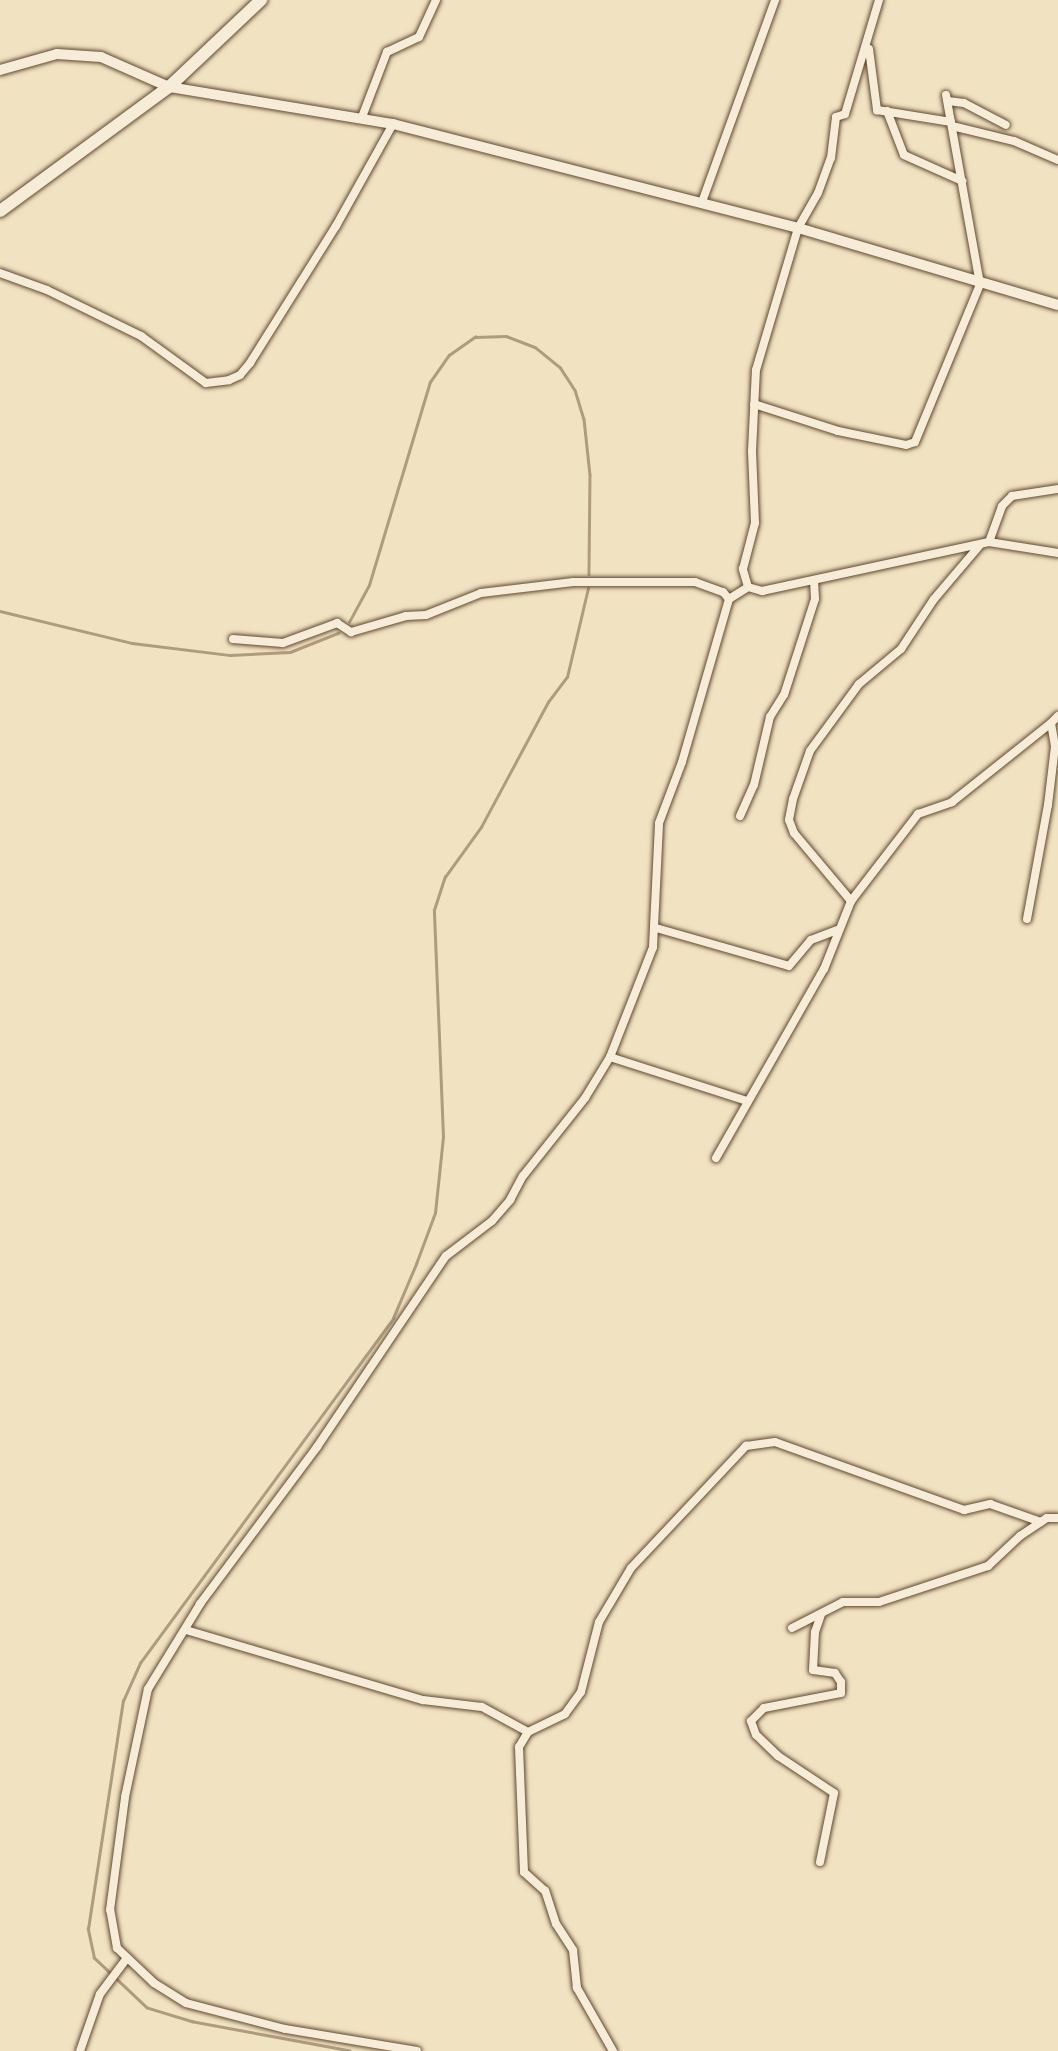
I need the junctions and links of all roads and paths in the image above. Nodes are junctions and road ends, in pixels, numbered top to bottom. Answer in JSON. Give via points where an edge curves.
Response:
{"nodes":[{"id":1,"x":261,"y":0,"type":"edge"},
{"id":2,"x":436,"y":0,"type":"edge"},
{"id":3,"x":775,"y":0,"type":"edge"},
{"id":4,"x":879,"y":0,"type":"edge"},
{"id":5,"x":869,"y":44,"type":"junction"},
{"id":6,"x":0,"y":70,"type":"edge"},
{"id":7,"x":169,"y":87,"type":"junction"},
{"id":8,"x":887,"y":111,"type":"junction"},
{"id":9,"x":362,"y":117,"type":"junction"},
{"id":10,"x":393,"y":124,"type":"junction"},
{"id":11,"x":952,"y":124,"type":"junction"},
{"id":12,"x":1006,"y":125,"type":"dead end"},
{"id":13,"x":1058,"y":160,"type":"edge"},
{"id":14,"x":962,"y":181,"type":"junction"},
{"id":15,"x":702,"y":202,"type":"junction"},
{"id":16,"x":0,"y":211,"type":"edge"},
{"id":17,"x":798,"y":228,"type":"junction"},
{"id":18,"x":0,"y":273,"type":"edge"},
{"id":19,"x":980,"y":284,"type":"junction"},
{"id":20,"x":1058,"y":305,"type":"edge"},
{"id":21,"x":754,"y":404,"type":"junction"},
{"id":22,"x":1058,"y":489,"type":"edge"},
{"id":23,"x":985,"y":543,"type":"junction"},
{"id":24,"x":1058,"y":553,"type":"edge"},
{"id":25,"x":814,"y":580,"type":"junction"},
{"id":26,"x":748,"y":587,"type":"junction"},
{"id":27,"x":729,"y":598,"type":"junction"},
{"id":28,"x":233,"y":639,"type":"dead end"},
{"id":29,"x":1058,"y":716,"type":"edge"},
{"id":30,"x":1051,"y":723,"type":"junction"},
{"id":31,"x":740,"y":816,"type":"dead end"},
{"id":32,"x":851,"y":901,"type":"junction"},
{"id":33,"x":1027,"y":919,"type":"dead end"},
{"id":34,"x":656,"y":928,"type":"junction"},
{"id":35,"x":837,"y":930,"type":"junction"},
{"id":36,"x":610,"y":1057,"type":"junction"},
{"id":37,"x":747,"y":1101,"type":"junction"},
{"id":38,"x":716,"y":1158,"type":"dead end"},
{"id":39,"x":1058,"y":1518,"type":"edge"},
{"id":40,"x":1041,"y":1522,"type":"junction"},
{"id":41,"x":821,"y":1615,"type":"junction"},
{"id":42,"x":792,"y":1628,"type":"dead end"},
{"id":43,"x":186,"y":1630,"type":"junction"},
{"id":44,"x":528,"y":1732,"type":"junction"},
{"id":45,"x":820,"y":1862,"type":"dead end"},
{"id":46,"x":127,"y":1958,"type":"junction"},
{"id":47,"x":80,"y":2051,"type":"edge"},
{"id":48,"x":417,"y":2051,"type":"edge"},
{"id":49,"x":614,"y":2051,"type":"edge"}],
"edges":[{"from":1,"to":7,"type":"main road"},
{"from":2,"to":9,"type":"street","via":[[419,37],[387,52]]},
{"from":3,"to":15,"type":"street"},
{"from":4,"to":5,"type":"street"},
{"from":5,"to":8,"type":"street","via":[[873,103],[877,110]]},
{"from":5,"to":17,"type":"street","via":[[845,114],[836,117],[831,158],[818,193]]},
{"from":6,"to":7,"type":"street","via":[[57,54],[84,54],[117,62]]},
{"from":7,"to":9,"type":"street"},
{"from":7,"to":16,"type":"main road"},
{"from":8,"to":11,"type":"street"},
{"from":8,"to":14,"type":"street","via":[[904,155]]},
{"from":9,"to":10,"type":"street"},
{"from":10,"to":15,"type":"street"},
{"from":10,"to":18,"type":"street","via":[[250,363],[229,380],[206,383],[141,336]]},
{"from":11,"to":12,"type":"street","via":[[947,98]]},
{"from":11,"to":13,"type":"street","via":[[1014,141]]},
{"from":11,"to":14,"type":"street"},
{"from":14,"to":19,"type":"street"},
{"from":15,"to":17,"type":"street"},
{"from":17,"to":19,"type":"street"},
{"from":17,"to":21,"type":"street","via":[[762,344]]},
{"from":19,"to":20,"type":"street"},
{"from":19,"to":21,"type":"street","via":[[915,442],[906,445],[838,431]]},
{"from":21,"to":26,"type":"street","via":[[755,523],[743,569]]},
{"from":22,"to":23,"type":"street","via":[[1012,496],[1002,506]]},
{"from":23,"to":24,"type":"street"},
{"from":23,"to":25,"type":"street"},
{"from":23,"to":32,"type":"street","via":[[934,599],[901,649],[859,684],[810,751],[800,776],[789,820]]},
{"from":25,"to":26,"type":"street","via":[[762,591]]},
{"from":25,"to":31,"type":"street","via":[[816,599],[784,695],[770,717],[754,785]]},
{"from":26,"to":27,"type":"street"},
{"from":27,"to":28,"type":"street","via":[[695,582],[573,582],[481,593],[426,615],[351,632],[337,623],[283,643]]},
{"from":27,"to":34,"type":"street","via":[[682,762],[659,823]]},
{"from":29,"to":30,"type":"street"},
{"from":30,"to":32,"type":"street","via":[[952,802],[918,814]]},
{"from":30,"to":33,"type":"street","via":[[1055,746],[1048,805]]},
{"from":32,"to":35,"type":"street"},
{"from":34,"to":35,"type":"street","via":[[789,965],[811,940]]},
{"from":34,"to":36,"type":"street","via":[[653,947]]},
{"from":35,"to":37,"type":"street","via":[[824,969]]},
{"from":36,"to":37,"type":"street"},
{"from":36,"to":43,"type":"street","via":[[586,1098],[523,1176],[510,1200],[492,1221],[446,1256],[388,1346]]},
{"from":37,"to":38,"type":"street"},
{"from":39,"to":40,"type":"street"},
{"from":40,"to":41,"type":"street","via":[[988,1566],[879,1602],[843,1602]]},
{"from":40,"to":44,"type":"street","via":[[990,1504],[964,1510],[775,1442],[746,1446],[631,1569],[598,1622],[581,1692],[565,1714]]},
{"from":41,"to":42,"type":"street"},
{"from":41,"to":45,"type":"street","via":[[813,1670],[835,1673],[841,1693],[764,1709],[751,1721],[756,1735],[778,1756],[834,1793]]},
{"from":43,"to":44,"type":"street","via":[[423,1700],[482,1707]]},
{"from":43,"to":46,"type":"street","via":[[148,1689],[125,1797],[110,1910],[117,1948]]},
{"from":44,"to":49,"type":"street","via":[[519,1747],[524,1872],[545,1891],[556,1924],[573,1950],[577,1988]]},
{"from":46,"to":47,"type":"street","via":[[100,1994]]},
{"from":46,"to":48,"type":"street","via":[[154,1983],[186,2003],[335,2040]]}]}
